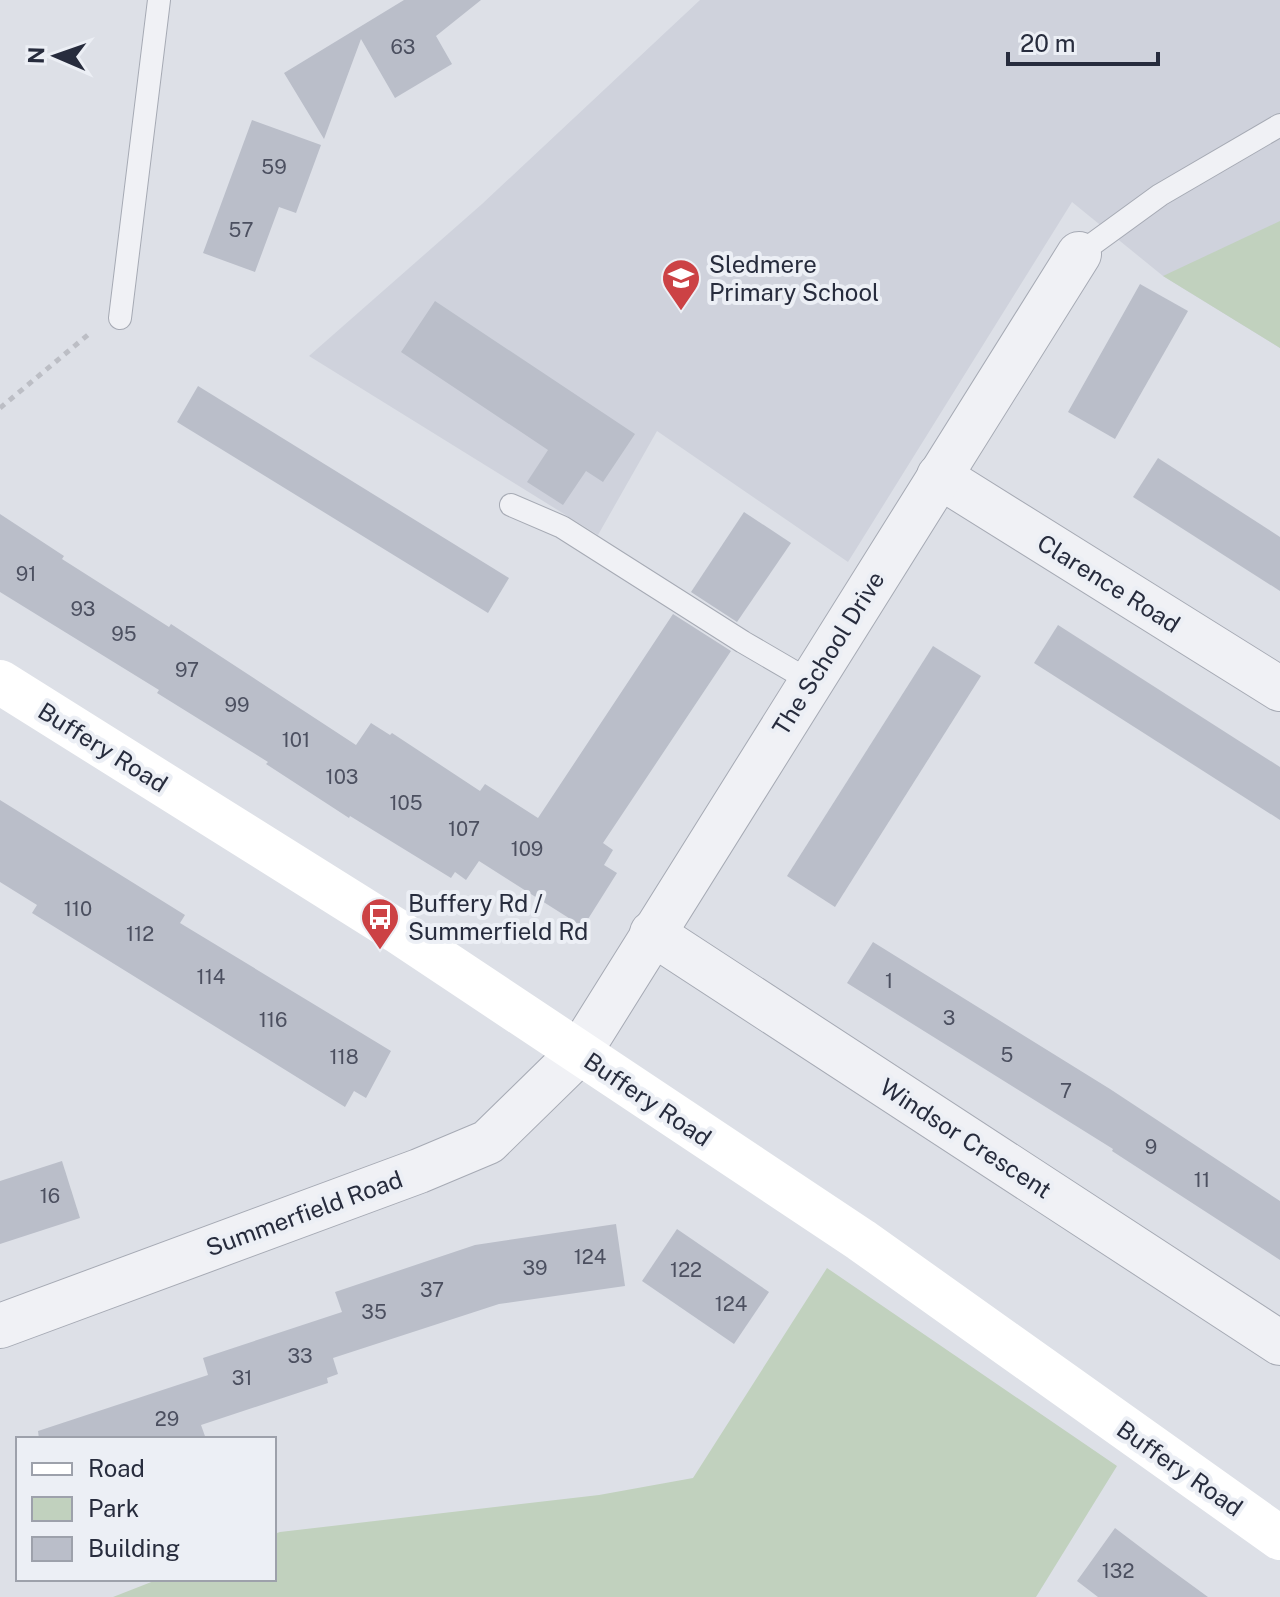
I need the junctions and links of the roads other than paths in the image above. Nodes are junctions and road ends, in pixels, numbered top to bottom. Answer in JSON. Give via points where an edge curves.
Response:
{"nodes":[{"id":1,"x":159,"y":0,"type":"edge"},
{"id":2,"x":1280,"y":125,"type":"edge"},
{"id":3,"x":1079,"y":254,"type":"joint"},
{"id":4,"x":121,"y":310,"type":"road end"},
{"id":5,"x":939,"y":476,"type":"junction"},
{"id":6,"x":511,"y":505,"type":"dead end"},
{"id":7,"x":810,"y":681,"type":"junction"},
{"id":8,"x":0,"y":682,"type":"edge"},
{"id":9,"x":1280,"y":689,"type":"edge"},
{"id":10,"x":652,"y":933,"type":"junction"},
{"id":11,"x":579,"y":1053,"type":"junction"},
{"id":12,"x":0,"y":1326,"type":"edge"},
{"id":13,"x":1280,"y":1343,"type":"edge"},
{"id":14,"x":1280,"y":1538,"type":"edge"}],
"edges":[{"from":1,"to":4,"type":"lane"},
{"from":2,"to":3,"type":"lane","via":[[1160,195]]},
{"from":3,"to":5,"type":"street","name":"The School Drive"},
{"from":5,"to":7,"type":"street","name":"The School Drive"},
{"from":5,"to":9,"type":"street","name":"Clarence Road"},
{"from":6,"to":7,"type":"lane","via":[[562,527]]},
{"from":7,"to":10,"type":"street","name":"The School Drive"},
{"from":8,"to":11,"type":"street","name":"Buffery Road","via":[[397,931]]},
{"from":10,"to":11,"type":"street","name":"The School Drive"},
{"from":10,"to":13,"type":"street","name":"Windsor Crescent"},
{"from":11,"to":12,"type":"street","name":"Summerfield Road","via":[[488,1142]]},
{"from":11,"to":14,"type":"street","name":"Buffery Road","via":[[861,1240]]}]}
